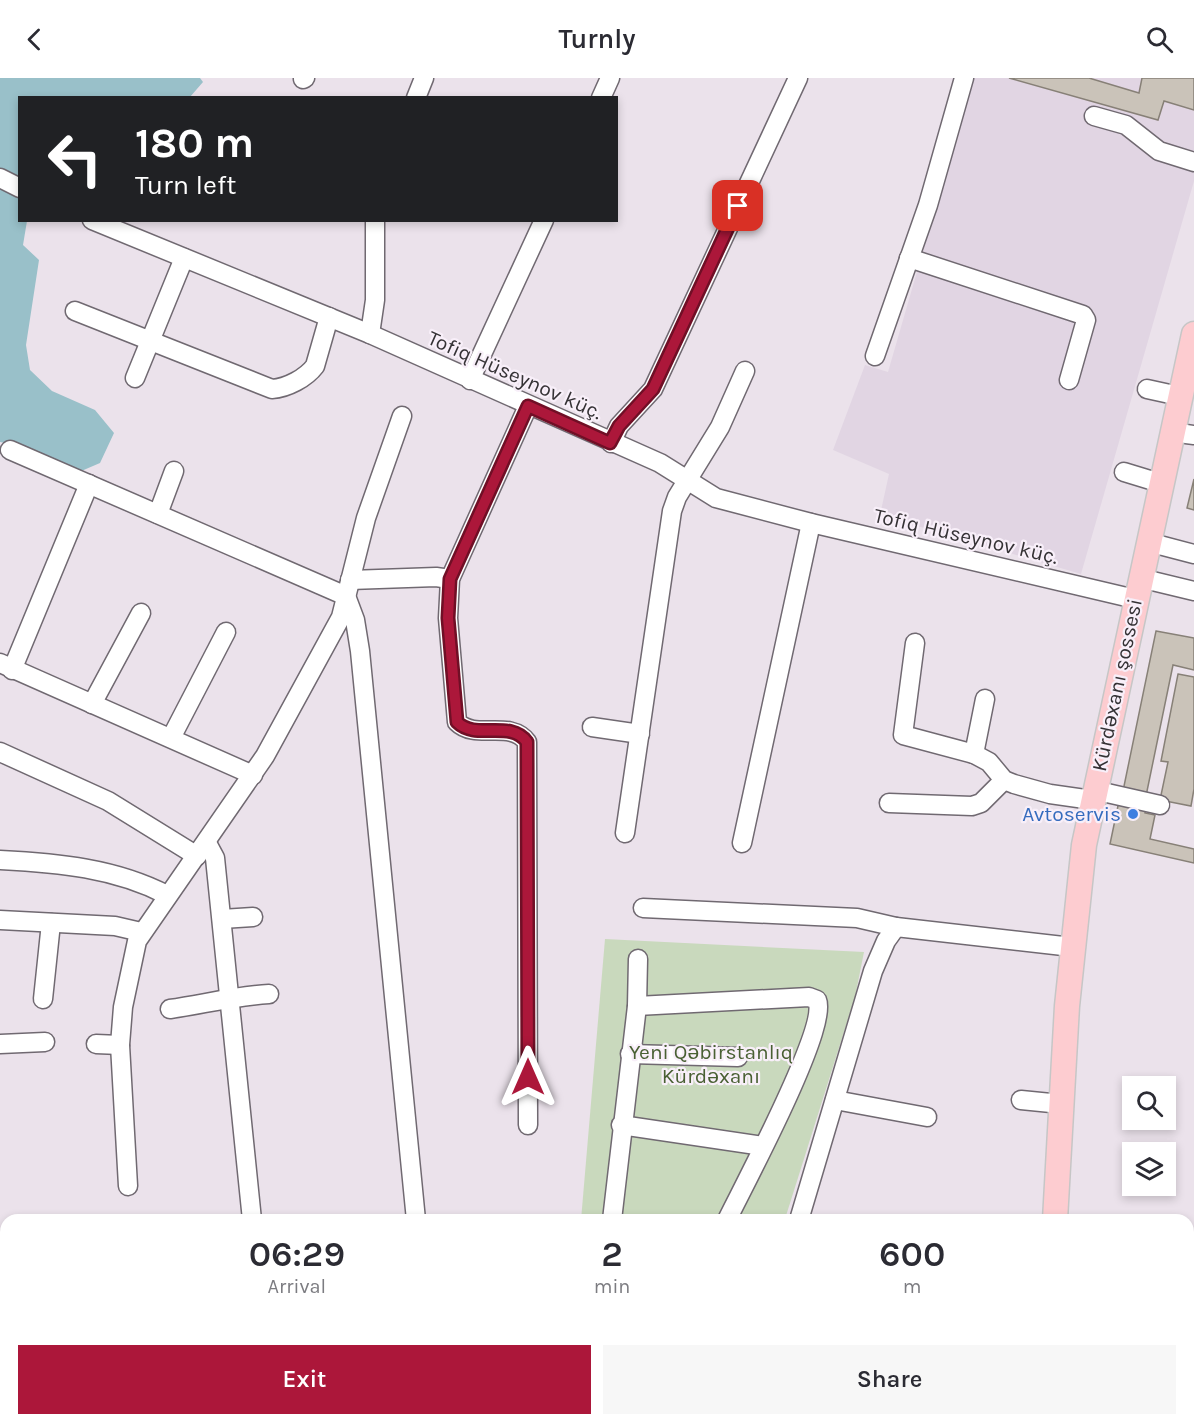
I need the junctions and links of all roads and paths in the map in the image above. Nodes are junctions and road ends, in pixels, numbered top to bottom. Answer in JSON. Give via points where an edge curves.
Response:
{"nodes":[{"id":1,"x":424,"y":78,"type":"edge"},
{"id":2,"x":610,"y":78,"type":"edge"},
{"id":3,"x":798,"y":78,"type":"edge"},
{"id":4,"x":964,"y":78,"type":"edge"},
{"id":5,"x":417,"y":96,"type":"edge"},
{"id":6,"x":602,"y":96,"type":"edge"},
{"id":7,"x":1094,"y":116,"type":"dead end"},
{"id":8,"x":1194,"y":162,"type":"edge"},
{"id":9,"x":0,"y":178,"type":"edge"},
{"id":10,"x":18,"y":187,"type":"edge"},
{"id":11,"x":97,"y":222,"type":"edge"},
{"id":12,"x":375,"y":222,"type":"edge"},
{"id":13,"x":543,"y":222,"type":"edge"},
{"id":14,"x":184,"y":258,"type":"junction"},
{"id":15,"x":909,"y":258,"type":"junction"},
{"id":16,"x":75,"y":311,"type":"dead end"},
{"id":17,"x":329,"y":317,"type":"junction"},
{"id":18,"x":370,"y":334,"type":"junction"},
{"id":19,"x":1194,"y":334,"type":"edge"},
{"id":20,"x":149,"y":342,"type":"junction"},
{"id":21,"x":874,"y":356,"type":"dead end"},
{"id":22,"x":745,"y":371,"type":"dead end"},
{"id":23,"x":135,"y":378,"type":"dead end"},
{"id":24,"x":470,"y":380,"type":"junction"},
{"id":25,"x":1069,"y":380,"type":"dead end"},
{"id":26,"x":1147,"y":389,"type":"dead end"},
{"id":27,"x":1187,"y":398,"type":"edge"},
{"id":28,"x":528,"y":406,"type":"junction"},
{"id":29,"x":402,"y":416,"type":"dead end"},
{"id":30,"x":1190,"y":434,"type":"edge"},
{"id":31,"x":610,"y":443,"type":"junction"},
{"id":32,"x":10,"y":450,"type":"dead end"},
{"id":33,"x":174,"y":471,"type":"dead end"},
{"id":34,"x":1124,"y":472,"type":"dead end"},
{"id":35,"x":689,"y":480,"type":"junction"},
{"id":36,"x":1160,"y":483,"type":"junction"},
{"id":37,"x":89,"y":484,"type":"junction"},
{"id":38,"x":158,"y":514,"type":"junction"},
{"id":39,"x":811,"y":524,"type":"junction"},
{"id":40,"x":1154,"y":544,"type":"junction"},
{"id":41,"x":1194,"y":554,"type":"edge"},
{"id":42,"x":450,"y":579,"type":"junction"},
{"id":43,"x":1143,"y":586,"type":"junction"},
{"id":44,"x":348,"y":588,"type":"junction"},
{"id":45,"x":1194,"y":591,"type":"edge"},
{"id":46,"x":141,"y":613,"type":"dead end"},
{"id":47,"x":226,"y":632,"type":"dead end"},
{"id":48,"x":915,"y":643,"type":"dead end"},
{"id":49,"x":6,"y":667,"type":"edge"},
{"id":50,"x":985,"y":699,"type":"dead end"},
{"id":51,"x":93,"y":704,"type":"junction"},
{"id":52,"x":592,"y":727,"type":"dead end"},
{"id":53,"x":640,"y":734,"type":"junction"},
{"id":54,"x":171,"y":738,"type":"junction"},
{"id":55,"x":0,"y":752,"type":"edge"},
{"id":56,"x":974,"y":754,"type":"junction"},
{"id":57,"x":253,"y":776,"type":"junction"},
{"id":58,"x":1004,"y":780,"type":"junction"},
{"id":59,"x":1100,"y":797,"type":"junction"},
{"id":60,"x":889,"y":802,"type":"dead end"},
{"id":61,"x":1160,"y":805,"type":"dead end"},
{"id":62,"x":625,"y":833,"type":"dead end"},
{"id":63,"x":742,"y":843,"type":"dead end"},
{"id":64,"x":202,"y":849,"type":"junction"},
{"id":65,"x":0,"y":860,"type":"edge"},
{"id":66,"x":167,"y":895,"type":"junction"},
{"id":67,"x":644,"y":908,"type":"dead end"},
{"id":68,"x":253,"y":917,"type":"dead end"},
{"id":69,"x":222,"y":919,"type":"junction"},
{"id":70,"x":0,"y":920,"type":"edge"},
{"id":71,"x":51,"y":923,"type":"junction"},
{"id":72,"x":896,"y":927,"type":"junction"},
{"id":73,"x":141,"y":932,"type":"junction"},
{"id":74,"x":1072,"y":947,"type":"junction"},
{"id":75,"x":638,"y":959,"type":"dead end"},
{"id":76,"x":269,"y":994,"type":"dead end"},
{"id":77,"x":43,"y":999,"type":"dead end"},
{"id":78,"x":230,"y":999,"type":"junction"},
{"id":79,"x":638,"y":1006,"type":"junction"},
{"id":80,"x":170,"y":1009,"type":"dead end"},
{"id":81,"x":45,"y":1042,"type":"dead end"},
{"id":82,"x":0,"y":1044,"type":"edge"},
{"id":83,"x":96,"y":1044,"type":"dead end"},
{"id":84,"x":120,"y":1045,"type":"junction"},
{"id":85,"x":630,"y":1053,"type":"junction"},
{"id":86,"x":738,"y":1057,"type":"dead end"},
{"id":87,"x":835,"y":1100,"type":"junction"},
{"id":88,"x":1021,"y":1100,"type":"dead end"},
{"id":89,"x":1061,"y":1104,"type":"junction"},
{"id":90,"x":927,"y":1117,"type":"dead end"},
{"id":91,"x":528,"y":1125,"type":"dead end"},
{"id":92,"x":621,"y":1125,"type":"junction"},
{"id":93,"x":764,"y":1146,"type":"junction"},
{"id":94,"x":128,"y":1186,"type":"dead end"},
{"id":95,"x":251,"y":1214,"type":"edge"},
{"id":96,"x":415,"y":1214,"type":"edge"},
{"id":97,"x":613,"y":1214,"type":"edge"},
{"id":98,"x":730,"y":1214,"type":"edge"},
{"id":99,"x":802,"y":1214,"type":"edge"},
{"id":100,"x":1055,"y":1214,"type":"edge"},
{"id":101,"x":1068,"y":1214,"type":"edge"}],
"edges":[{"from":1,"to":5,"type":"street"},
{"from":2,"to":6,"type":"street"},
{"from":3,"to":31,"type":"street","via":[[653,389],[619,426]]},
{"from":4,"to":15,"type":"street"},
{"from":7,"to":8,"type":"street","via":[[1126,126],[1159,151]]},
{"from":9,"to":10,"type":"street"},
{"from":11,"to":14,"type":"street","name":"Tofiq Hüseynov küç."},
{"from":12,"to":18,"type":"street","via":[[375,300]]},
{"from":13,"to":24,"type":"street"},
{"from":14,"to":17,"type":"street","name":"Tofiq Hüseynov küç."},
{"from":14,"to":20,"type":"street"},
{"from":15,"to":21,"type":"street"},
{"from":15,"to":25,"type":"street","via":[[1083,315],[1086,320]]},
{"from":16,"to":20,"type":"street"},
{"from":17,"to":18,"type":"street","name":"Tofiq Hüseynov küç."},
{"from":17,"to":20,"type":"street","via":[[315,366],[310,373],[279,389]]},
{"from":18,"to":24,"type":"street","name":"Tofiq Hüseynov küç."},
{"from":19,"to":27,"type":"main road","name":"Kürdəxanı şossesi"},
{"from":20,"to":23,"type":"street"},
{"from":22,"to":35,"type":"street","via":[[720,427]]},
{"from":24,"to":28,"type":"street","name":"Tofiq Hüseynov küç."},
{"from":26,"to":27,"type":"street"},
{"from":27,"to":30,"type":"main road","name":"Kürdəxanı şossesi"},
{"from":27,"to":36,"type":"main road","name":"Kürdəxanı şossesi"},
{"from":28,"to":31,"type":"street","name":"Tofiq Hüseynov küç."},
{"from":28,"to":42,"type":"street"},
{"from":29,"to":44,"type":"street","via":[[366,518]]},
{"from":30,"to":40,"type":"main road","name":"Kürdəxanı şossesi"},
{"from":31,"to":35,"type":"street","name":"Tofiq Hüseynov küç.","via":[[660,463]]},
{"from":32,"to":37,"type":"street"},
{"from":33,"to":38,"type":"street"},
{"from":34,"to":36,"type":"street"},
{"from":35,"to":39,"type":"street","name":"Tofiq Hüseynov küç.","via":[[716,498]]},
{"from":35,"to":53,"type":"street","via":[[672,512]]},
{"from":36,"to":40,"type":"main road","name":"Kürdəxanı şossesi"},
{"from":37,"to":38,"type":"street"},
{"from":37,"to":49,"type":"street"},
{"from":38,"to":44,"type":"street"},
{"from":39,"to":43,"type":"street","name":"Tofiq Hüseynov küç."},
{"from":39,"to":63,"type":"street"},
{"from":40,"to":41,"type":"street"},
{"from":40,"to":43,"type":"main road","name":"Kürdəxanı şossesi"},
{"from":42,"to":44,"type":"street","via":[[436,577]]},
{"from":42,"to":91,"type":"street","via":[[448,618],[457,722],[468,728],[514,731],[527,742]]},
{"from":43,"to":45,"type":"street","name":"Tofiq Hüseynov küç."},
{"from":43,"to":59,"type":"main road","name":"Kürdəxanı şossesi"},
{"from":44,"to":57,"type":"street","via":[[341,617]]},
{"from":44,"to":96,"type":"street","via":[[360,651]]},
{"from":46,"to":51,"type":"street"},
{"from":47,"to":54,"type":"street"},
{"from":48,"to":56,"type":"street","via":[[903,735]]},
{"from":49,"to":51,"type":"street"},
{"from":50,"to":56,"type":"street"},
{"from":51,"to":54,"type":"street"},
{"from":52,"to":53,"type":"street"},
{"from":53,"to":62,"type":"street"},
{"from":54,"to":57,"type":"street"},
{"from":55,"to":64,"type":"street"},
{"from":56,"to":58,"type":"street","via":[[989,762]]},
{"from":57,"to":64,"type":"street"},
{"from":58,"to":59,"type":"street","via":[[1050,794]]},
{"from":58,"to":60,"type":"street","via":[[981,803],[972,806]]},
{"from":59,"to":61,"type":"street"},
{"from":59,"to":74,"type":"main road","name":"Kürdəxanı şossesi"},
{"from":59,"to":101,"type":"main road","name":"Kürdəxanı şossesi"},
{"from":64,"to":66,"type":"street"},
{"from":64,"to":69,"type":"street","via":[[215,858]]},
{"from":65,"to":66,"type":"street","via":[[74,865],[135,881]]},
{"from":66,"to":73,"type":"street"},
{"from":67,"to":72,"type":"street","via":[[857,918]]},
{"from":68,"to":69,"type":"street"},
{"from":69,"to":78,"type":"street"},
{"from":70,"to":71,"type":"street"},
{"from":71,"to":73,"type":"street","via":[[115,926]]},
{"from":71,"to":77,"type":"street"},
{"from":72,"to":74,"type":"street"},
{"from":72,"to":87,"type":"street","via":[[873,971]]},
{"from":73,"to":84,"type":"street","via":[[123,1007]]},
{"from":74,"to":89,"type":"main road","name":"Kürdəxanı şossesi"},
{"from":75,"to":79,"type":"street"},
{"from":76,"to":78,"type":"street"},
{"from":78,"to":80,"type":"street"},
{"from":78,"to":95,"type":"street"},
{"from":79,"to":85,"type":"street"},
{"from":79,"to":93,"type":"street","via":[[809,997],[817,1000],[820,1005],[812,1036]]},
{"from":81,"to":82,"type":"street"},
{"from":83,"to":84,"type":"street"},
{"from":84,"to":94,"type":"street"},
{"from":85,"to":86,"type":"street"},
{"from":85,"to":92,"type":"street"},
{"from":87,"to":90,"type":"street"},
{"from":87,"to":99,"type":"street"},
{"from":88,"to":89,"type":"street"},
{"from":89,"to":100,"type":"main road","name":"Kürdəxanı şossesi"},
{"from":92,"to":93,"type":"street"},
{"from":92,"to":97,"type":"street"},
{"from":93,"to":98,"type":"street"}]}
